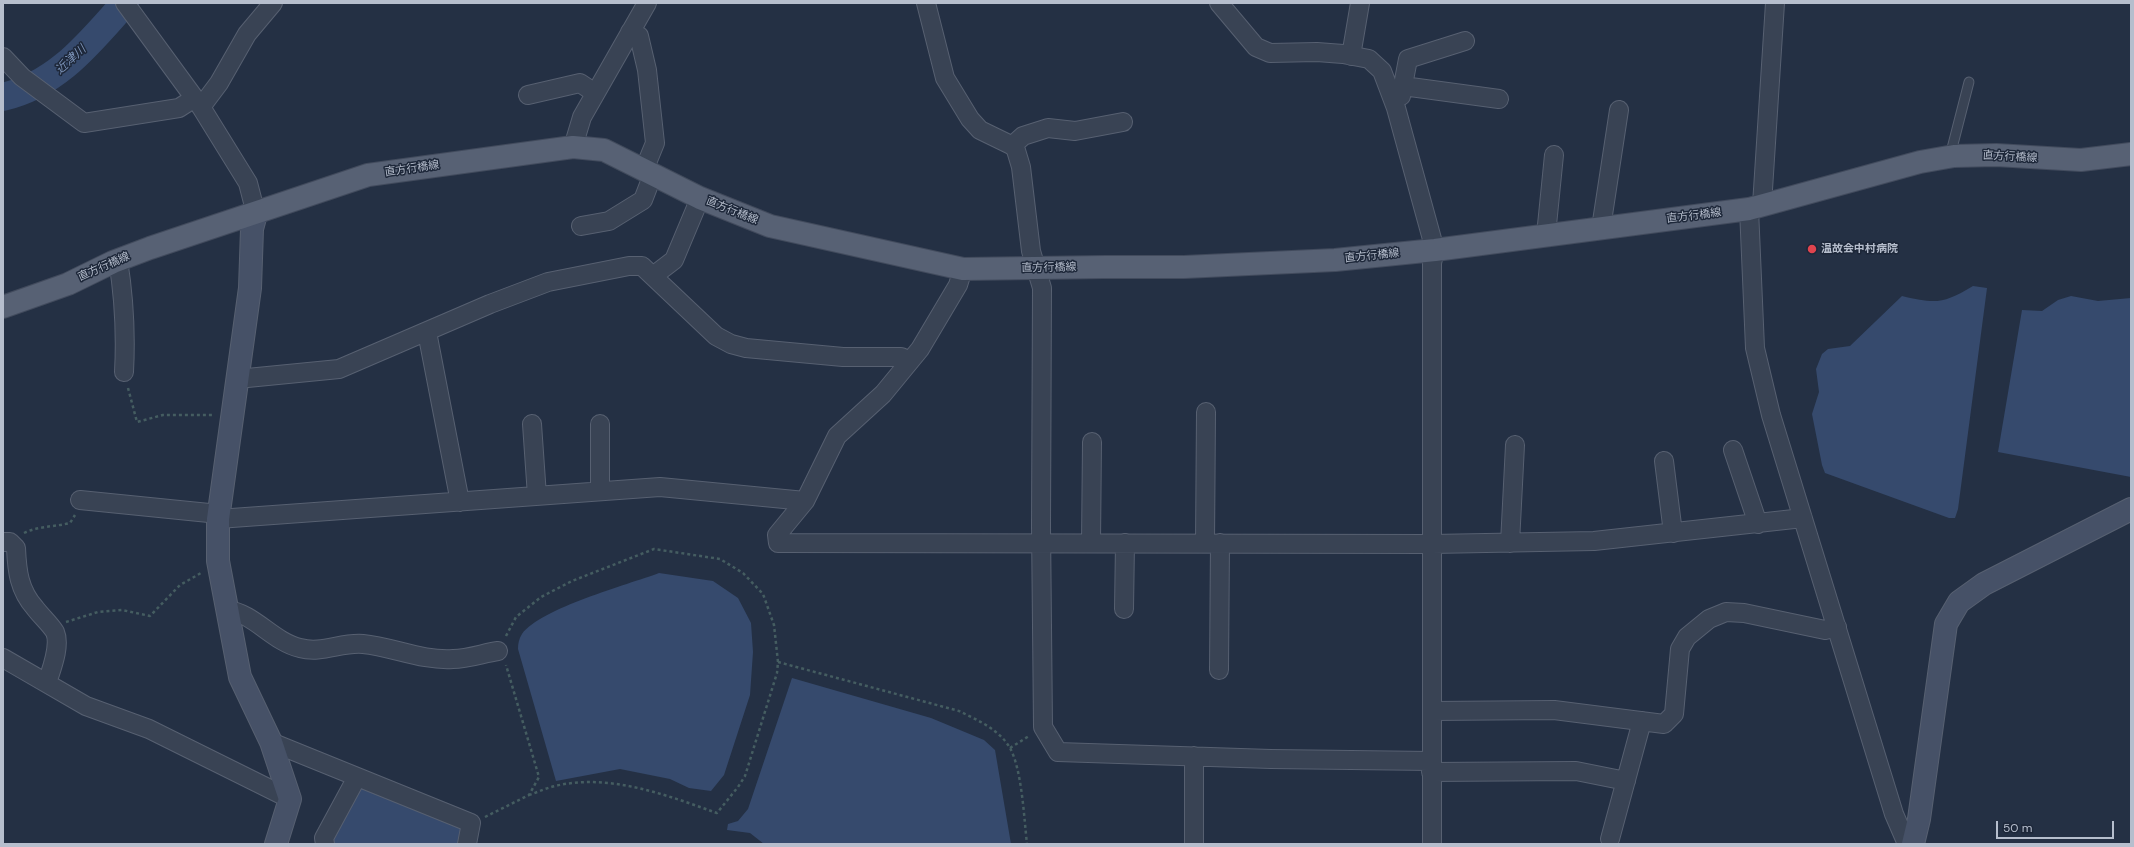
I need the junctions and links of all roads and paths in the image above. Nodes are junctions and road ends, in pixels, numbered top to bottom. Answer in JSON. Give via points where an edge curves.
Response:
{"nodes":[{"id":1,"x":125,"y":3,"type":"edge"},
{"id":2,"x":273,"y":3,"type":"edge"},
{"id":3,"x":926,"y":3,"type":"edge"},
{"id":4,"x":1219,"y":3,"type":"edge"},
{"id":5,"x":1360,"y":3,"type":"edge"},
{"id":6,"x":1775,"y":3,"type":"edge"},
{"id":7,"x":641,"y":5,"type":"edge"},
{"id":8,"x":630,"y":32,"type":"junction"},
{"id":9,"x":1465,"y":41,"type":"dead end"},
{"id":10,"x":1351,"y":56,"type":"junction"},
{"id":11,"x":3,"y":57,"type":"edge"},
{"id":12,"x":1969,"y":82,"type":"dead end"},
{"id":13,"x":595,"y":93,"type":"junction"},
{"id":14,"x":1398,"y":93,"type":"junction"},
{"id":15,"x":528,"y":95,"type":"dead end"},
{"id":16,"x":1499,"y":99,"type":"dead end"},
{"id":17,"x":197,"y":103,"type":"junction"},
{"id":18,"x":1619,"y":110,"type":"dead end"},
{"id":19,"x":1122,"y":122,"type":"dead end"},
{"id":20,"x":1012,"y":146,"type":"junction"},
{"id":21,"x":573,"y":147,"type":"junction"},
{"id":22,"x":2131,"y":154,"type":"edge"},
{"id":23,"x":1554,"y":155,"type":"dead end"},
{"id":24,"x":1949,"y":157,"type":"junction"},
{"id":25,"x":648,"y":172,"type":"junction"},
{"id":26,"x":700,"y":198,"type":"junction"},
{"id":27,"x":1756,"y":207,"type":"junction"},
{"id":28,"x":256,"y":214,"type":"junction"},
{"id":29,"x":581,"y":226,"type":"dead end"},
{"id":30,"x":1601,"y":228,"type":"junction"},
{"id":31,"x":1546,"y":235,"type":"junction"},
{"id":32,"x":1435,"y":250,"type":"junction"},
{"id":33,"x":118,"y":260,"type":"junction"},
{"id":34,"x":1037,"y":268,"type":"junction"},
{"id":35,"x":963,"y":270,"type":"junction"},
{"id":36,"x":653,"y":276,"type":"junction"},
{"id":37,"x":3,"y":307,"type":"edge"},
{"id":38,"x":427,"y":332,"type":"junction"},
{"id":39,"x":910,"y":361,"type":"junction"},
{"id":40,"x":124,"y":372,"type":"joint"},
{"id":41,"x":237,"y":379,"type":"junction"},
{"id":42,"x":1206,"y":412,"type":"dead end"},
{"id":43,"x":233,"y":414,"type":"junction"},
{"id":44,"x":532,"y":424,"type":"dead end"},
{"id":45,"x":600,"y":424,"type":"dead end"},
{"id":46,"x":1092,"y":442,"type":"dead end"},
{"id":47,"x":1515,"y":445,"type":"dead end"},
{"id":48,"x":1733,"y":450,"type":"dead end"},
{"id":49,"x":1664,"y":461,"type":"dead end"},
{"id":50,"x":600,"y":491,"type":"junction"},
{"id":51,"x":537,"y":496,"type":"junction"},
{"id":52,"x":80,"y":500,"type":"joint"},
{"id":53,"x":805,"y":501,"type":"junction"},
{"id":54,"x":460,"y":502,"type":"junction"},
{"id":55,"x":2131,"y":509,"type":"edge"},
{"id":56,"x":219,"y":516,"type":"junction"},
{"id":57,"x":1803,"y":518,"type":"junction"},
{"id":58,"x":1758,"y":524,"type":"junction"},
{"id":59,"x":1673,"y":533,"type":"junction"},
{"id":60,"x":1041,"y":542,"type":"junction"},
{"id":61,"x":1091,"y":543,"type":"junction"},
{"id":62,"x":1125,"y":543,"type":"junction"},
{"id":63,"x":1212,"y":543,"type":"junction"},
{"id":64,"x":1510,"y":543,"type":"junction"},
{"id":65,"x":8,"y":544,"type":"edge"},
{"id":66,"x":1432,"y":544,"type":"junction"},
{"id":67,"x":218,"y":561,"type":"junction"},
{"id":68,"x":1124,"y":609,"type":"dead end"},
{"id":69,"x":227,"y":610,"type":"junction"},
{"id":70,"x":1837,"y":627,"type":"junction"},
{"id":71,"x":52,"y":629,"type":"junction"},
{"id":72,"x":498,"y":651,"type":"junction"},
{"id":73,"x":3,"y":658,"type":"edge"},
{"id":74,"x":778,"y":662,"type":"junction"},
{"id":75,"x":1219,"y":670,"type":"dead end"},
{"id":76,"x":47,"y":683,"type":"junction"},
{"id":77,"x":1432,"y":712,"type":"junction"},
{"id":78,"x":1642,"y":721,"type":"junction"},
{"id":79,"x":1043,"y":727,"type":"junction"},
{"id":80,"x":271,"y":742,"type":"junction"},
{"id":81,"x":1010,"y":748,"type":"junction"},
{"id":82,"x":1194,"y":756,"type":"junction"},
{"id":83,"x":1431,"y":766,"type":"junction"},
{"id":84,"x":357,"y":777,"type":"junction"},
{"id":85,"x":1626,"y":781,"type":"junction"},
{"id":86,"x":529,"y":795,"type":"junction"},
{"id":87,"x":290,"y":799,"type":"junction"},
{"id":88,"x":471,"y":823,"type":"junction"},
{"id":89,"x":1610,"y":839,"type":"dead end"},
{"id":90,"x":276,"y":844,"type":"edge"},
{"id":91,"x":325,"y":844,"type":"edge"},
{"id":92,"x":467,"y":844,"type":"edge"},
{"id":93,"x":1028,"y":844,"type":"edge"},
{"id":94,"x":1194,"y":844,"type":"edge"},
{"id":95,"x":1432,"y":844,"type":"edge"},
{"id":96,"x":1907,"y":844,"type":"edge"},
{"id":97,"x":1913,"y":844,"type":"edge"}],
"edges":[{"from":1,"to":17,"type":"street"},
{"from":2,"to":17,"type":"street","via":[[247,34],[219,83]]},
{"from":3,"to":20,"type":"street","via":[[945,78],[970,119],[980,130]]},
{"from":4,"to":10,"type":"street","via":[[1256,47],[1270,53],[1317,52]]},
{"from":5,"to":10,"type":"street"},
{"from":6,"to":27,"type":"street"},
{"from":7,"to":8,"type":"street"},
{"from":8,"to":13,"type":"street"},
{"from":8,"to":25,"type":"street","via":[[639,36],[647,70],[655,143]]},
{"from":9,"to":14,"type":"street","via":[[1408,59]]},
{"from":10,"to":14,"type":"street","via":[[1369,59],[1382,71]]},
{"from":11,"to":17,"type":"street","via":[[22,77],[84,123]]},
{"from":12,"to":24,"type":"lane"},
{"from":13,"to":15,"type":"street","via":[[580,83]]},
{"from":13,"to":21,"type":"street","via":[[582,117]]},
{"from":14,"to":16,"type":"street"},
{"from":14,"to":32,"type":"street"},
{"from":17,"to":28,"type":"street","via":[[248,183]]},
{"from":18,"to":30,"type":"street"},
{"from":19,"to":20,"type":"street","via":[[1076,131],[1048,128],[1023,136]]},
{"from":20,"to":34,"type":"street","via":[[1015,147],[1021,168],[1031,251]]},
{"from":21,"to":25,"type":"main road","name":"直方行橋線","via":[[604,150]]},
{"from":21,"to":28,"type":"main road","name":"直方行橋線","via":[[368,175]]},
{"from":22,"to":24,"type":"main road","name":"直方行橋線","via":[[2081,160],[1996,155]]},
{"from":23,"to":31,"type":"street"},
{"from":24,"to":27,"type":"main road","name":"直方行橋線","via":[[1920,162]]},
{"from":25,"to":26,"type":"main road","name":"直方行橋線"},
{"from":25,"to":29,"type":"street","via":[[643,200],[609,221]]},
{"from":26,"to":35,"type":"main road","name":"直方行橋線","via":[[770,226]]},
{"from":26,"to":36,"type":"street","via":[[674,260]]},
{"from":27,"to":30,"type":"main road","name":"直方行橋線"},
{"from":27,"to":57,"type":"street","via":[[1755,348]]},
{"from":28,"to":33,"type":"main road","name":"直方行橋線"},
{"from":28,"to":41,"type":"street","via":[[252,228],[250,288]]},
{"from":30,"to":31,"type":"main road","name":"直方行橋線"},
{"from":31,"to":32,"type":"main road","name":"直方行橋線"},
{"from":32,"to":34,"type":"main road","name":"直方行橋線","via":[[1335,260],[1184,268]]},
{"from":32,"to":66,"type":"street","via":[[1432,263]]},
{"from":33,"to":37,"type":"main road","name":"直方行橋線","via":[[68,284]]},
{"from":33,"to":40,"type":"street","via":[[124,332]]},
{"from":34,"to":35,"type":"main road","name":"直方行橋線"},
{"from":34,"to":60,"type":"street","via":[[1042,288]]},
{"from":35,"to":39,"type":"street","via":[[958,285],[920,349]]},
{"from":36,"to":38,"type":"street","via":[[642,266],[629,266],[548,282]]},
{"from":36,"to":39,"type":"street","via":[[716,336],[731,344],[746,348],[843,357],[901,357]]},
{"from":38,"to":41,"type":"street","via":[[338,369]]},
{"from":38,"to":54,"type":"street"},
{"from":39,"to":53,"type":"street","via":[[883,394],[837,436]]},
{"from":40,"to":43,"type":"path","via":[[137,422],[163,415]]},
{"from":41,"to":43,"type":"street"},
{"from":42,"to":63,"type":"street"},
{"from":43,"to":56,"type":"street"},
{"from":44,"to":51,"type":"street"},
{"from":45,"to":50,"type":"street"},
{"from":46,"to":61,"type":"street"},
{"from":47,"to":64,"type":"street"},
{"from":48,"to":58,"type":"street"},
{"from":49,"to":59,"type":"street"},
{"from":50,"to":51,"type":"street"},
{"from":50,"to":53,"type":"street","via":[[660,487]]},
{"from":51,"to":54,"type":"street"},
{"from":52,"to":56,"type":"street"},
{"from":52,"to":65,"type":"path","via":[[70,523],[33,528]]},
{"from":53,"to":60,"type":"street","via":[[777,535],[778,543]]},
{"from":54,"to":56,"type":"street"},
{"from":55,"to":97,"type":"street","via":[[1984,584],[1958,602],[1946,624],[1919,819]]},
{"from":56,"to":67,"type":"street"},
{"from":57,"to":58,"type":"street"},
{"from":57,"to":70,"type":"street"},
{"from":58,"to":59,"type":"street"},
{"from":59,"to":64,"type":"street","via":[[1594,541]]},
{"from":60,"to":61,"type":"street"},
{"from":60,"to":79,"type":"street"},
{"from":61,"to":62,"type":"street"},
{"from":62,"to":63,"type":"street"},
{"from":62,"to":68,"type":"street"},
{"from":63,"to":66,"type":"street"},
{"from":63,"to":75,"type":"street"},
{"from":64,"to":66,"type":"street"},
{"from":65,"to":71,"type":"street","via":[[16,548],[18,576],[24,592]]},
{"from":66,"to":77,"type":"street"},
{"from":67,"to":69,"type":"street"},
{"from":67,"to":71,"type":"path","via":[[180,585],[150,616],[122,610],[98,612]]},
{"from":69,"to":72,"type":"street","via":[[236,611],[282,641],[299,648],[319,650],[362,644],[424,657],[453,659]]},
{"from":69,"to":80,"type":"street","via":[[240,677]]},
{"from":70,"to":78,"type":"street","via":[[1825,630],[1744,613],[1726,612],[1709,619],[1687,637],[1680,649],[1674,714],[1664,724]]},
{"from":70,"to":96,"type":"street","via":[[1896,823]]},
{"from":71,"to":76,"type":"street","via":[[57,643]]},
{"from":72,"to":74,"type":"path","via":[[516,617],[541,598],[572,581],[654,549],[720,559],[743,573],[763,594],[774,626]]},
{"from":72,"to":86,"type":"path","via":[[503,655],[539,777]]},
{"from":73,"to":76,"type":"street"},
{"from":74,"to":81,"type":"path","via":[[959,711],[986,725]]},
{"from":74,"to":86,"type":"path","via":[[777,673],[745,776],[717,813],[662,793],[620,784],[588,782],[555,786]]},
{"from":76,"to":87,"type":"street","via":[[86,706],[150,729]]},
{"from":77,"to":78,"type":"street","via":[[1554,710]]},
{"from":77,"to":83,"type":"street"},
{"from":78,"to":85,"type":"street"},
{"from":79,"to":81,"type":"path"},
{"from":79,"to":82,"type":"street","via":[[1058,752]]},
{"from":80,"to":84,"type":"street"},
{"from":80,"to":87,"type":"street"},
{"from":81,"to":93,"type":"path","via":[[1016,765]]},
{"from":82,"to":83,"type":"street"},
{"from":82,"to":94,"type":"street"},
{"from":83,"to":85,"type":"street","via":[[1576,771]]},
{"from":83,"to":95,"type":"street"},
{"from":84,"to":88,"type":"street"},
{"from":84,"to":91,"type":"street","via":[[324,838]]},
{"from":85,"to":89,"type":"street"},
{"from":86,"to":88,"type":"path"},
{"from":87,"to":90,"type":"street"},
{"from":88,"to":92,"type":"street"}]}
